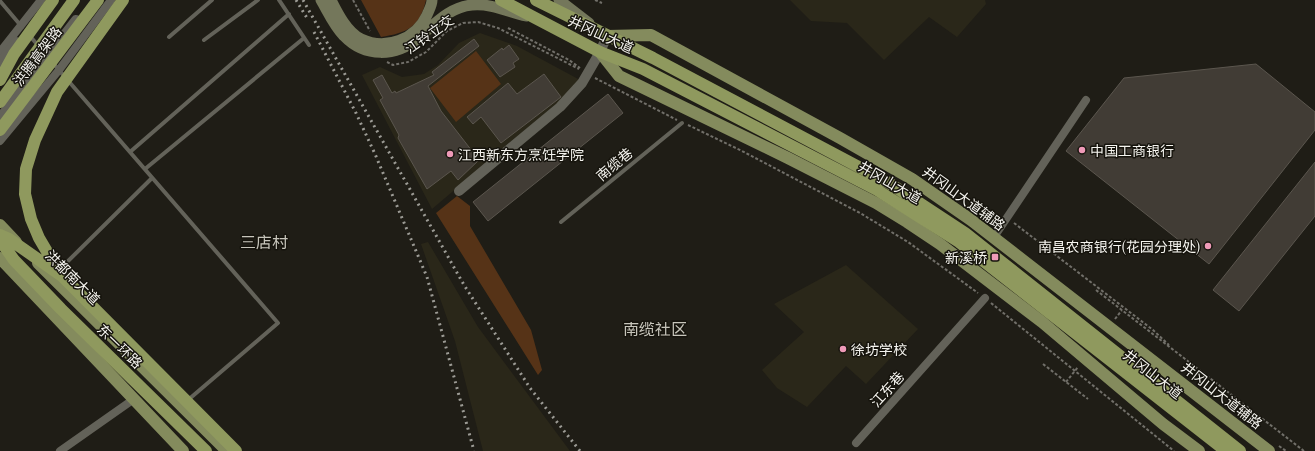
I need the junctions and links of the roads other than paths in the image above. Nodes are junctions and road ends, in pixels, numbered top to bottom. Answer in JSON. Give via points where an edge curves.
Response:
{"nodes":[{"id":1,"x":40,"y":0,"type":"edge"},
{"id":2,"x":47,"y":0,"type":"edge"},
{"id":3,"x":53,"y":0,"type":"edge"},
{"id":4,"x":74,"y":0,"type":"edge"},
{"id":5,"x":91,"y":0,"type":"edge"},
{"id":6,"x":98,"y":0,"type":"edge"},
{"id":7,"x":111,"y":0,"type":"edge"},
{"id":8,"x":123,"y":0,"type":"edge"},
{"id":9,"x":212,"y":0,"type":"edge"},
{"id":10,"x":258,"y":0,"type":"edge"},
{"id":11,"x":279,"y":0,"type":"edge"},
{"id":12,"x":322,"y":0,"type":"edge"},
{"id":13,"x":331,"y":0,"type":"edge"},
{"id":14,"x":432,"y":0,"type":"edge"},
{"id":15,"x":501,"y":0,"type":"edge"},
{"id":16,"x":536,"y":0,"type":"edge"},
{"id":17,"x":559,"y":0,"type":"edge"},
{"id":18,"x":0,"y":1,"type":"edge"},
{"id":19,"x":289,"y":14,"type":"junction"},
{"id":20,"x":536,"y":19,"type":"junction"},
{"id":21,"x":23,"y":28,"type":"junction"},
{"id":22,"x":607,"y":36,"type":"junction"},
{"id":23,"x":169,"y":37,"type":"dead end"},
{"id":24,"x":304,"y":38,"type":"junction"},
{"id":25,"x":204,"y":40,"type":"dead end"},
{"id":26,"x":361,"y":44,"type":"junction"},
{"id":27,"x":308,"y":45,"type":"dead end"},
{"id":28,"x":0,"y":52,"type":"edge"},
{"id":29,"x":600,"y":52,"type":"junction"},
{"id":30,"x":384,"y":53,"type":"junction"},
{"id":31,"x":14,"y":54,"type":"junction"},
{"id":32,"x":47,"y":57,"type":"junction"},
{"id":33,"x":0,"y":63,"type":"edge"},
{"id":34,"x":59,"y":70,"type":"junction"},
{"id":35,"x":0,"y":72,"type":"edge"},
{"id":36,"x":0,"y":80,"type":"edge"},
{"id":37,"x":1086,"y":100,"type":"dead end"},
{"id":38,"x":0,"y":102,"type":"edge"},
{"id":39,"x":0,"y":118,"type":"edge"},
{"id":40,"x":682,"y":122,"type":"road end"},
{"id":41,"x":0,"y":130,"type":"edge"},
{"id":42,"x":0,"y":141,"type":"edge"},
{"id":43,"x":130,"y":152,"type":"junction"},
{"id":44,"x":145,"y":169,"type":"junction"},
{"id":45,"x":152,"y":178,"type":"junction"},
{"id":46,"x":459,"y":191,"type":"dead end"},
{"id":47,"x":561,"y":222,"type":"dead end"},
{"id":48,"x":0,"y":225,"type":"edge"},
{"id":49,"x":0,"y":235,"type":"edge"},
{"id":50,"x":994,"y":237,"type":"junction"},
{"id":51,"x":0,"y":240,"type":"edge"},
{"id":52,"x":0,"y":255,"type":"edge"},
{"id":53,"x":0,"y":258,"type":"edge"},
{"id":54,"x":14,"y":260,"type":"junction"},
{"id":55,"x":57,"y":277,"type":"junction"},
{"id":56,"x":985,"y":298,"type":"road end"},
{"id":57,"x":134,"y":399,"type":"junction"},
{"id":58,"x":187,"y":406,"type":"junction"},
{"id":59,"x":856,"y":443,"type":"dead end"},
{"id":60,"x":205,"y":450,"type":"edge"},
{"id":61,"x":60,"y":451,"type":"edge"},
{"id":62,"x":183,"y":451,"type":"edge"},
{"id":63,"x":227,"y":451,"type":"edge"},
{"id":64,"x":236,"y":451,"type":"edge"},
{"id":65,"x":245,"y":451,"type":"edge"},
{"id":66,"x":1199,"y":451,"type":"edge"},
{"id":67,"x":1226,"y":451,"type":"edge"},
{"id":68,"x":1240,"y":451,"type":"edge"},
{"id":69,"x":1270,"y":451,"type":"edge"}],
"edges":[{"from":1,"to":21,"type":"street"},
{"from":2,"to":21,"type":"street"},
{"from":3,"to":31,"type":"highway"},
{"from":4,"to":38,"type":"highway","name":"洪腾高架路"},
{"from":5,"to":32,"type":"street"},
{"from":6,"to":41,"type":"highway","name":"洪腾高架路"},
{"from":7,"to":34,"type":"street"},
{"from":8,"to":55,"type":"highway","via":[[57,92],[35,140],[26,169],[25,194],[31,219]]},
{"from":9,"to":23,"type":"lane"},
{"from":10,"to":25,"type":"lane"},
{"from":11,"to":19,"type":"lane"},
{"from":12,"to":26,"type":"main road","via":[[344,37],[352,43]]},
{"from":13,"to":26,"type":"main road"},
{"from":14,"to":30,"type":"main road","via":[[425,19],[416,31]]},
{"from":15,"to":20,"type":"highway","name":"井冈山大道"},
{"from":16,"to":22,"type":"highway","name":"井冈山大道"},
{"from":17,"to":22,"type":"main road"},
{"from":18,"to":21,"type":"lane"},
{"from":19,"to":24,"type":"lane"},
{"from":19,"to":43,"type":"lane"},
{"from":20,"to":29,"type":"highway","name":"井冈山大道"},
{"from":20,"to":30,"type":"main road","via":[[486,5],[471,5],[451,11],[406,47]]},
{"from":21,"to":28,"type":"street"},
{"from":21,"to":32,"type":"lane"},
{"from":21,"to":33,"type":"street"},
{"from":22,"to":29,"type":"street"},
{"from":22,"to":50,"type":"main road","name":"井冈山大道辅路","via":[[651,35],[912,179]]},
{"from":22,"to":68,"type":"highway","name":"井冈山大道","via":[[888,183],[959,229]]},
{"from":24,"to":27,"type":"lane"},
{"from":24,"to":44,"type":"lane"},
{"from":26,"to":30,"type":"main road"},
{"from":29,"to":46,"type":"street","via":[[582,83],[560,107]]},
{"from":29,"to":66,"type":"main road","via":[[619,76],[788,158],[876,203],[907,222],[1042,322]]},
{"from":29,"to":67,"type":"highway","name":"井冈山大道","via":[[643,69],[877,190],[952,238]]},
{"from":31,"to":35,"type":"highway"},
{"from":31,"to":36,"type":"highway"},
{"from":32,"to":34,"type":"lane"},
{"from":32,"to":39,"type":"street"},
{"from":34,"to":42,"type":"street"},
{"from":34,"to":43,"type":"lane"},
{"from":37,"to":50,"type":"street"},
{"from":40,"to":47,"type":"lane","name":"南缆巷"},
{"from":43,"to":44,"type":"lane"},
{"from":44,"to":45,"type":"lane"},
{"from":45,"to":55,"type":"lane"},
{"from":45,"to":58,"type":"lane","via":[[278,323]]},
{"from":48,"to":55,"type":"main road","name":"洪都南大道"},
{"from":49,"to":55,"type":"highway","via":[[9,239]]},
{"from":50,"to":69,"type":"main road","name":"井冈山大道辅路"},
{"from":51,"to":54,"type":"highway","name":"东一环路"},
{"from":52,"to":54,"type":"highway"},
{"from":53,"to":57,"type":"main road"},
{"from":54,"to":60,"type":"highway","name":"东一环路","via":[[61,310]]},
{"from":55,"to":58,"type":"highway","name":"东一环路"},
{"from":56,"to":59,"type":"street","name":"江东巷"},
{"from":57,"to":61,"type":"street"},
{"from":57,"to":62,"type":"main road"},
{"from":58,"to":63,"type":"main road"},
{"from":58,"to":64,"type":"highway","name":"东一环路"},
{"from":58,"to":65,"type":"highway"}]}
